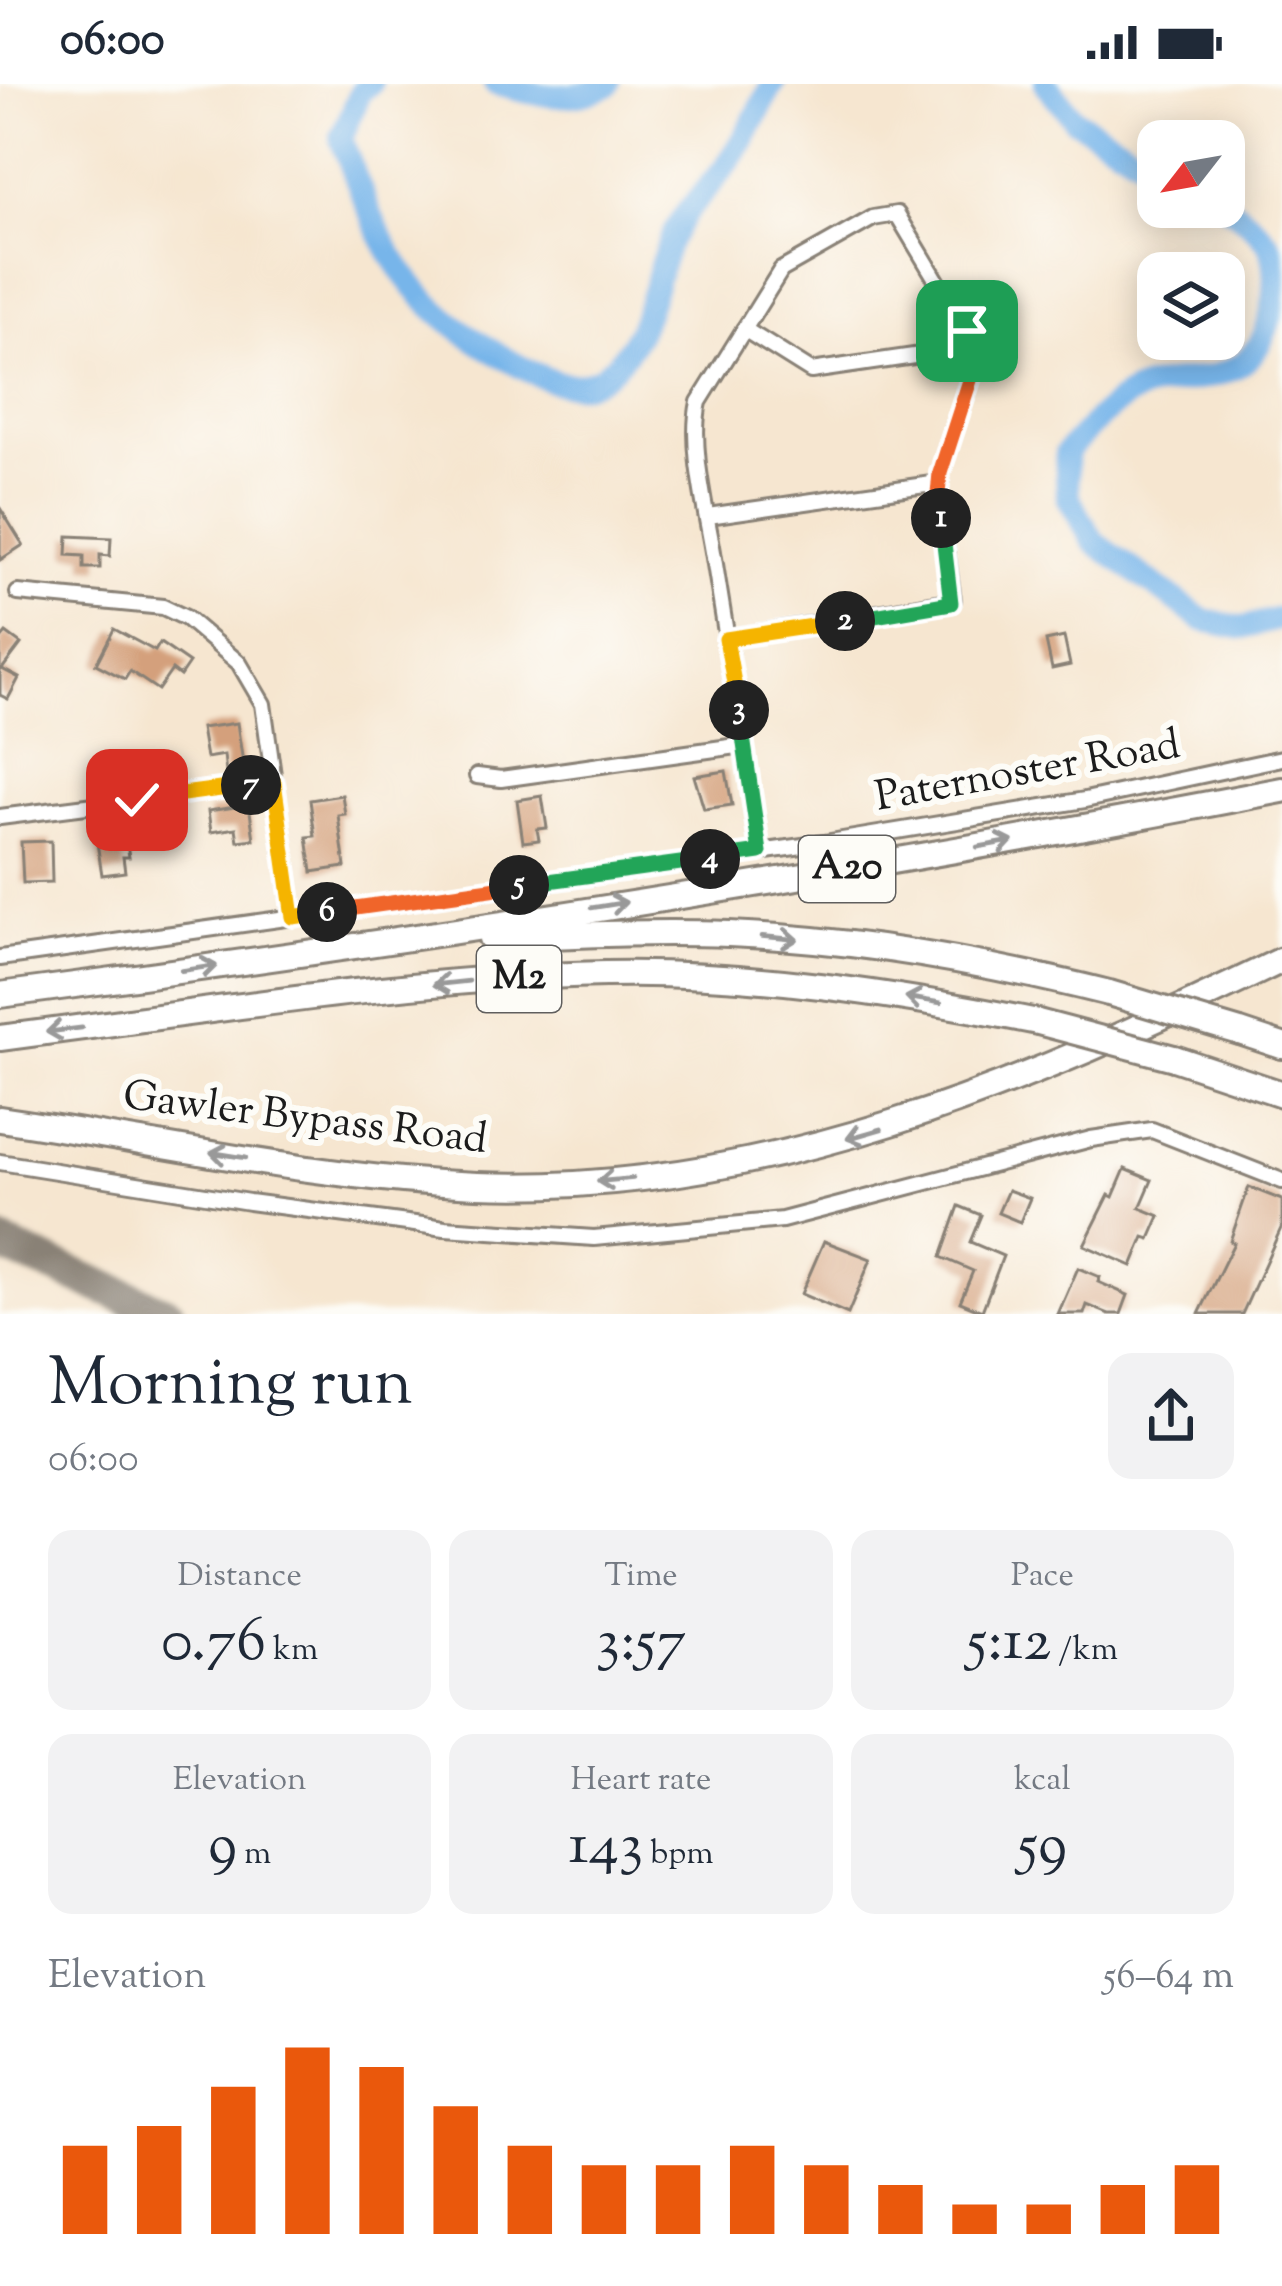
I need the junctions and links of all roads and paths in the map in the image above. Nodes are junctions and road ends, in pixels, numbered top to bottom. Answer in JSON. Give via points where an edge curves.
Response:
{"nodes":[{"id":1,"x":744,"y":329,"type":"junction"},
{"id":2,"x":969,"y":348,"type":"junction"},
{"id":3,"x":939,"y":483,"type":"junction"},
{"id":4,"x":707,"y":516,"type":"junction"},
{"id":5,"x":18,"y":593,"type":"dead end"},
{"id":6,"x":726,"y":639,"type":"junction"},
{"id":7,"x":744,"y":745,"type":"junction"},
{"id":8,"x":1282,"y":758,"type":"edge"},
{"id":9,"x":477,"y":776,"type":"dead end"},
{"id":10,"x":274,"y":782,"type":"junction"},
{"id":11,"x":1282,"y":790,"type":"edge"},
{"id":12,"x":0,"y":817,"type":"edge"},
{"id":13,"x":760,"y":852,"type":"junction"},
{"id":14,"x":293,"y":917,"type":"junction"},
{"id":15,"x":411,"y":938,"type":"junction"},
{"id":16,"x":0,"y":958,"type":"edge"},
{"id":17,"x":1282,"y":960,"type":"edge"},
{"id":18,"x":0,"y":995,"type":"edge"},
{"id":19,"x":0,"y":1038,"type":"edge"},
{"id":20,"x":1282,"y":1046,"type":"edge"},
{"id":21,"x":1282,"y":1094,"type":"edge"},
{"id":22,"x":0,"y":1119,"type":"edge"},
{"id":23,"x":0,"y":1162,"type":"edge"},
{"id":24,"x":1282,"y":1181,"type":"edge"}],
"edges":[{"from":1,"to":2,"type":"street","via":[[812,371]]},
{"from":1,"to":2,"type":"street","via":[[781,270],[897,214],[967,331]]},
{"from":1,"to":4,"type":"street","via":[[695,419]]},
{"from":2,"to":3,"type":"street","via":[[973,371]]},
{"from":3,"to":4,"type":"street"},
{"from":3,"to":6,"type":"street","via":[[953,600]]},
{"from":4,"to":6,"type":"street"},
{"from":5,"to":10,"type":"street","via":[[156,605],[186,618],[239,663],[259,693]]},
{"from":6,"to":7,"type":"street"},
{"from":7,"to":9,"type":"street"},
{"from":7,"to":13,"type":"street"},
{"from":8,"to":13,"type":"street","name":"Paternoster Road","via":[[1085,800]]},
{"from":10,"to":12,"type":"street"},
{"from":10,"to":14,"type":"street"},
{"from":15,"to":11,"type":"highway","number":"A20","one_way":true,"via":[[906,860]]},
{"from":13,"to":14,"type":"street","name":"Paternoster Road"},
{"from":14,"to":16,"type":"street","name":"Paternoster Road"},
{"from":18,"to":15,"type":"highway","number":"A20","one_way":true},
{"from":15,"to":20,"type":"highway","number":"M2","one_way":true,"bridge":true,"via":[[638,932],[856,945],[1109,993]]},
{"from":17,"to":22,"type":"highway","name":"Gawler Bypass Road","one_way":true,"via":[[1074,1057],[924,1115],[808,1150],[678,1174],[428,1182]]},
{"from":21,"to":19,"type":"highway","number":"M2","one_way":true,"bridge":true,"via":[[1038,1022],[926,1000],[729,979],[608,974],[404,988]]},
{"from":23,"to":24,"type":"street","via":[[445,1228],[594,1238],[782,1220],[1152,1130]]}]}
